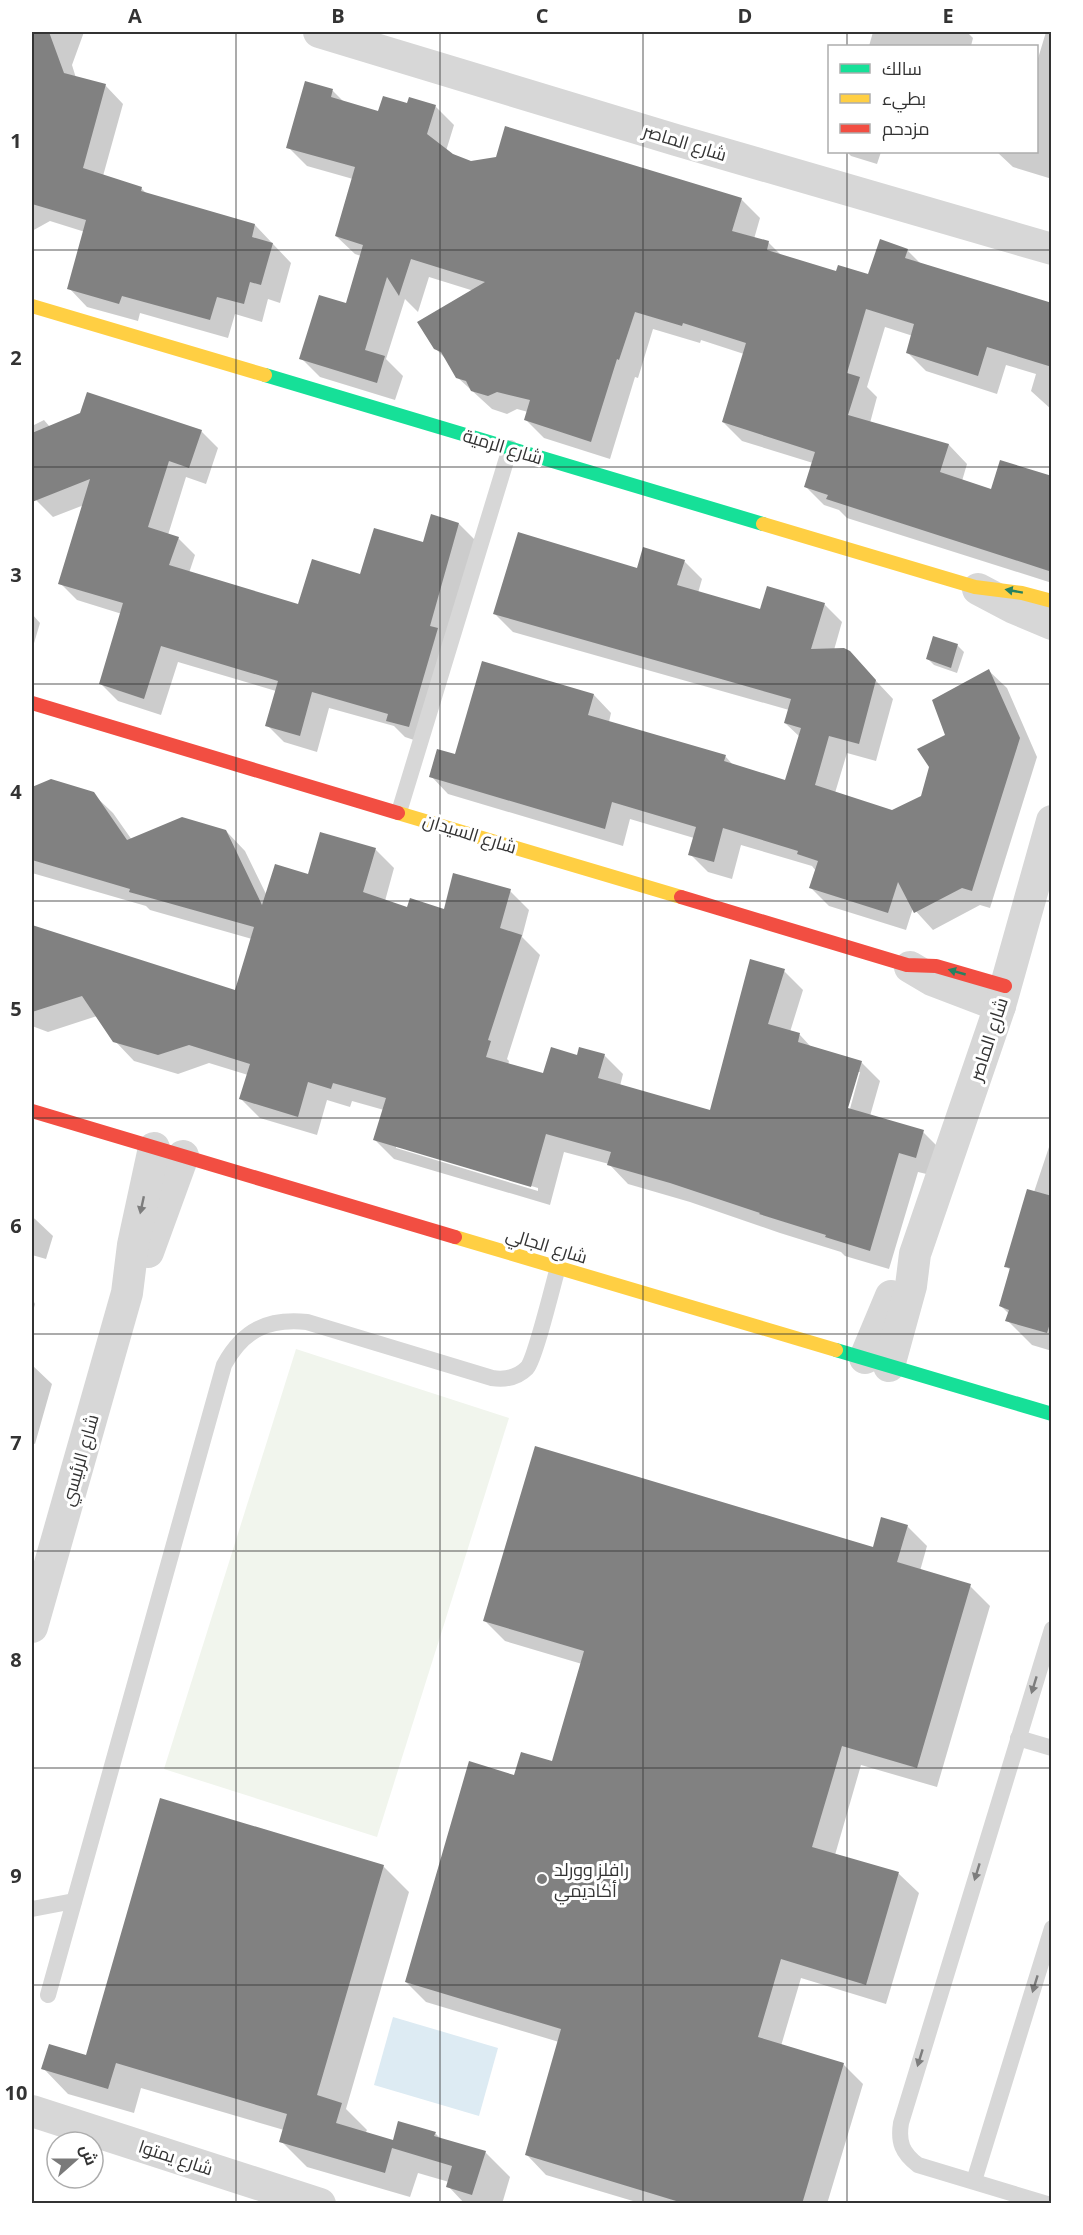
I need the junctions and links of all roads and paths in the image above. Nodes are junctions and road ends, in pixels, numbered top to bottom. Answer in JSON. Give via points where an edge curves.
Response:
{"nodes":[{"id":1,"x":319,"y":32,"type":"edge"},
{"id":2,"x":1052,"y":249,"type":"edge"},
{"id":3,"x":32,"y":306,"type":"edge"},
{"id":4,"x":510,"y":448,"type":"junction"},
{"id":5,"x":975,"y":587,"type":"junction"},
{"id":6,"x":1052,"y":601,"type":"edge"},
{"id":7,"x":1052,"y":624,"type":"edge"},
{"id":8,"x":32,"y":703,"type":"edge"},
{"id":9,"x":399,"y":812,"type":"junction"},
{"id":10,"x":1052,"y":821,"type":"edge"},
{"id":11,"x":907,"y":965,"type":"joint"},
{"id":12,"x":1002,"y":996,"type":"junction"},
{"id":13,"x":32,"y":1111,"type":"edge"},
{"id":14,"x":169,"y":1152,"type":"junction"},
{"id":15,"x":558,"y":1267,"type":"junction"},
{"id":16,"x":877,"y":1362,"type":"junction"},
{"id":17,"x":1052,"y":1414,"type":"edge"},
{"id":18,"x":32,"y":1627,"type":"edge"},
{"id":19,"x":1052,"y":1629,"type":"edge"},
{"id":20,"x":1018,"y":1738,"type":"junction"},
{"id":21,"x":1052,"y":1748,"type":"edge"},
{"id":22,"x":74,"y":1902,"type":"junction"},
{"id":23,"x":32,"y":1909,"type":"edge"},
{"id":24,"x":1052,"y":1928,"type":"edge"},
{"id":25,"x":48,"y":1995,"type":"dead end"},
{"id":26,"x":32,"y":2111,"type":"edge"},
{"id":27,"x":974,"y":2181,"type":"junction"},
{"id":28,"x":320,"y":2204,"type":"edge"},
{"id":29,"x":1047,"y":2204,"type":"edge"}],
"edges":[{"from":1,"to":2,"type":"street","name":"شارع الماصر"},
{"from":3,"to":4,"type":"street","name":"شارع الرمية"},
{"from":4,"to":5,"type":"street","name":"شارع الرمية"},
{"from":4,"to":9,"type":"lane"},
{"from":6,"to":5,"type":"street","name":"شارع الرمية","one_way":true},
{"from":5,"to":7,"type":"street","name":"شارع الرمية"},
{"from":8,"to":9,"type":"street","name":"شارع السيدان"},
{"from":9,"to":11,"type":"street","name":"شارع السيدان"},
{"from":10,"to":12,"type":"street","name":"شارع الماصر"},
{"from":11,"to":12,"type":"street","name":"شارع السيدان","via":[[932,980]]},
{"from":12,"to":16,"type":"street","name":"شارع الماصر","via":[[915,1254],[896,1285]]},
{"from":13,"to":14,"type":"street","name":"شارع الجالي"},
{"from":14,"to":15,"type":"street","name":"شارع الجالي"},
{"from":14,"to":18,"type":"street","name":"شارع الرئيسي","via":[[133,1245],[127,1293]]},
{"from":15,"to":16,"type":"street","name":"شارع الجالي"},
{"from":15,"to":22,"type":"lane","via":[[531,1363],[510,1378],[492,1378],[293,1321],[258,1329],[231,1352],[224,1365]]},
{"from":16,"to":17,"type":"street","name":"شارع الجالي"},
{"from":19,"to":20,"type":"lane","one_way":true},
{"from":20,"to":21,"type":"lane"},
{"from":20,"to":27,"type":"lane","one_way":true,"via":[[899,2135],[901,2147],[918,2165]]},
{"from":22,"to":23,"type":"lane"},
{"from":22,"to":25,"type":"lane"},
{"from":24,"to":27,"type":"lane","one_way":true},
{"from":26,"to":28,"type":"street","name":"شارع يمتوا"},
{"from":27,"to":29,"type":"lane"}]}
